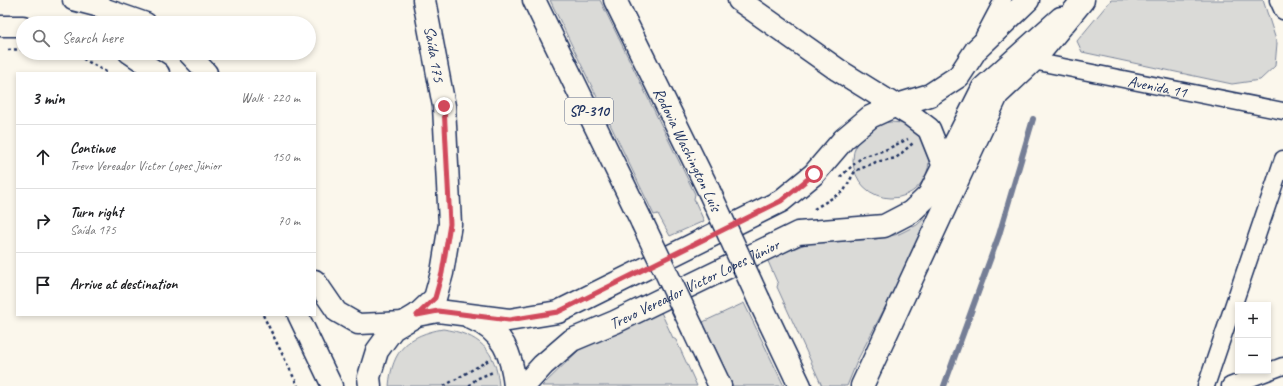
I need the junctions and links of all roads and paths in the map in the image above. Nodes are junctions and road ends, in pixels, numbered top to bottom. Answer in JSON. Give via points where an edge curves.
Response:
{"nodes":[{"id":1,"x":73,"y":0,"type":"edge"},
{"id":2,"x":424,"y":0,"type":"edge"},
{"id":3,"x":529,"y":0,"type":"edge"},
{"id":4,"x":534,"y":0,"type":"edge"},
{"id":5,"x":615,"y":0,"type":"edge"},
{"id":6,"x":740,"y":0,"type":"edge"},
{"id":7,"x":1003,"y":0,"type":"edge"},
{"id":8,"x":1028,"y":0,"type":"edge"},
{"id":9,"x":1083,"y":0,"type":"edge"},
{"id":10,"x":1278,"y":0,"type":"edge"},
{"id":11,"x":1283,"y":11,"type":"edge"},
{"id":12,"x":126,"y":16,"type":"edge"},
{"id":13,"x":0,"y":26,"type":"edge"},
{"id":14,"x":16,"y":26,"type":"edge"},
{"id":15,"x":552,"y":34,"type":"junction"},
{"id":16,"x":16,"y":49,"type":"edge"},
{"id":17,"x":8,"y":50,"type":"dead end"},
{"id":18,"x":976,"y":50,"type":"junction"},
{"id":19,"x":85,"y":60,"type":"edge"},
{"id":20,"x":140,"y":60,"type":"edge"},
{"id":21,"x":195,"y":60,"type":"edge"},
{"id":22,"x":1033,"y":61,"type":"junction"},
{"id":23,"x":106,"y":72,"type":"edge"},
{"id":24,"x":158,"y":72,"type":"edge"},
{"id":25,"x":206,"y":72,"type":"edge"},
{"id":26,"x":894,"y":106,"type":"junction"},
{"id":27,"x":1283,"y":111,"type":"edge"},
{"id":28,"x":1283,"y":159,"type":"edge"},
{"id":29,"x":943,"y":164,"type":"junction"},
{"id":30,"x":316,"y":281,"type":"edge"},
{"id":31,"x":459,"y":313,"type":"junction"},
{"id":32,"x":263,"y":316,"type":"edge"},
{"id":33,"x":298,"y":316,"type":"edge"},
{"id":34,"x":411,"y":319,"type":"junction"},
{"id":35,"x":1283,"y":366,"type":"edge"},
{"id":36,"x":298,"y":386,"type":"edge"},
{"id":37,"x":332,"y":386,"type":"edge"},
{"id":38,"x":370,"y":386,"type":"edge"},
{"id":39,"x":515,"y":386,"type":"edge"},
{"id":40,"x":524,"y":386,"type":"edge"},
{"id":41,"x":720,"y":386,"type":"edge"},
{"id":42,"x":800,"y":386,"type":"edge"},
{"id":43,"x":862,"y":386,"type":"edge"},
{"id":44,"x":1206,"y":386,"type":"edge"},
{"id":45,"x":1230,"y":386,"type":"edge"}],
"edges":[{"from":1,"to":12,"type":"street"},
{"from":2,"to":34,"type":"main road","name":"Saída 175","via":[[444,106],[450,224],[435,298]]},
{"from":3,"to":15,"type":"main road"},
{"from":4,"to":15,"type":"main road","number":"SP-310"},
{"from":5,"to":42,"type":"main road","name":"Rodovia Washington Luís","bridge":true,"via":[[709,191]]},
{"from":6,"to":26,"type":"main road","via":[[838,70]]},
{"from":7,"to":18,"type":"street"},
{"from":8,"to":18,"type":"main road","name":"Trevo Vereador Victor Lopes Júnior"},
{"from":9,"to":22,"type":"main road"},
{"from":9,"to":29,"type":"main road","via":[[983,88]]},
{"from":10,"to":11,"type":"street"},
{"from":13,"to":14,"type":"street"},
{"from":15,"to":41,"type":"main road","number":"SP-310","bridge":true},
{"from":16,"to":17,"type":"path"},
{"from":18,"to":26,"type":"main road","name":"Trevo Vereador Victor Lopes Júnior","via":[[959,76],[930,95]]},
{"from":19,"to":23,"type":"path"},
{"from":20,"to":24,"type":"street"},
{"from":21,"to":25,"type":"street"},
{"from":22,"to":27,"type":"street","name":"Avenida 11"},
{"from":22,"to":43,"type":"main road","via":[[997,95],[952,195],[870,364]]},
{"from":26,"to":29,"type":"main road","via":[[929,129]]},
{"from":26,"to":31,"type":"main road","name":"Trevo Vereador Victor Lopes Júnior","via":[[870,117],[844,140],[814,174],[781,201],[558,312],[509,320]]},
{"from":28,"to":44,"type":"street"},
{"from":29,"to":40,"type":"main road","name":"Trevo Vereador Victor Lopes Júnior","via":[[929,195],[911,212],[884,226],[798,233],[615,322],[572,340],[543,364]]},
{"from":30,"to":34,"type":"street","via":[[337,312],[358,324]]},
{"from":31,"to":34,"type":"main road","name":"Trevo Vereador Victor Lopes Júnior","via":[[438,311]]},
{"from":31,"to":39,"type":"main road","name":"Trevo Vereador Victor Lopes Júnior","via":[[482,323],[501,340],[513,363]]},
{"from":32,"to":36,"type":"path"},
{"from":33,"to":37,"type":"street"},
{"from":34,"to":38,"type":"main road","name":"Trevo Vereador Victor Lopes Júnior","via":[[393,329],[376,351],[369,377]]},
{"from":35,"to":45,"type":"street"}]}
